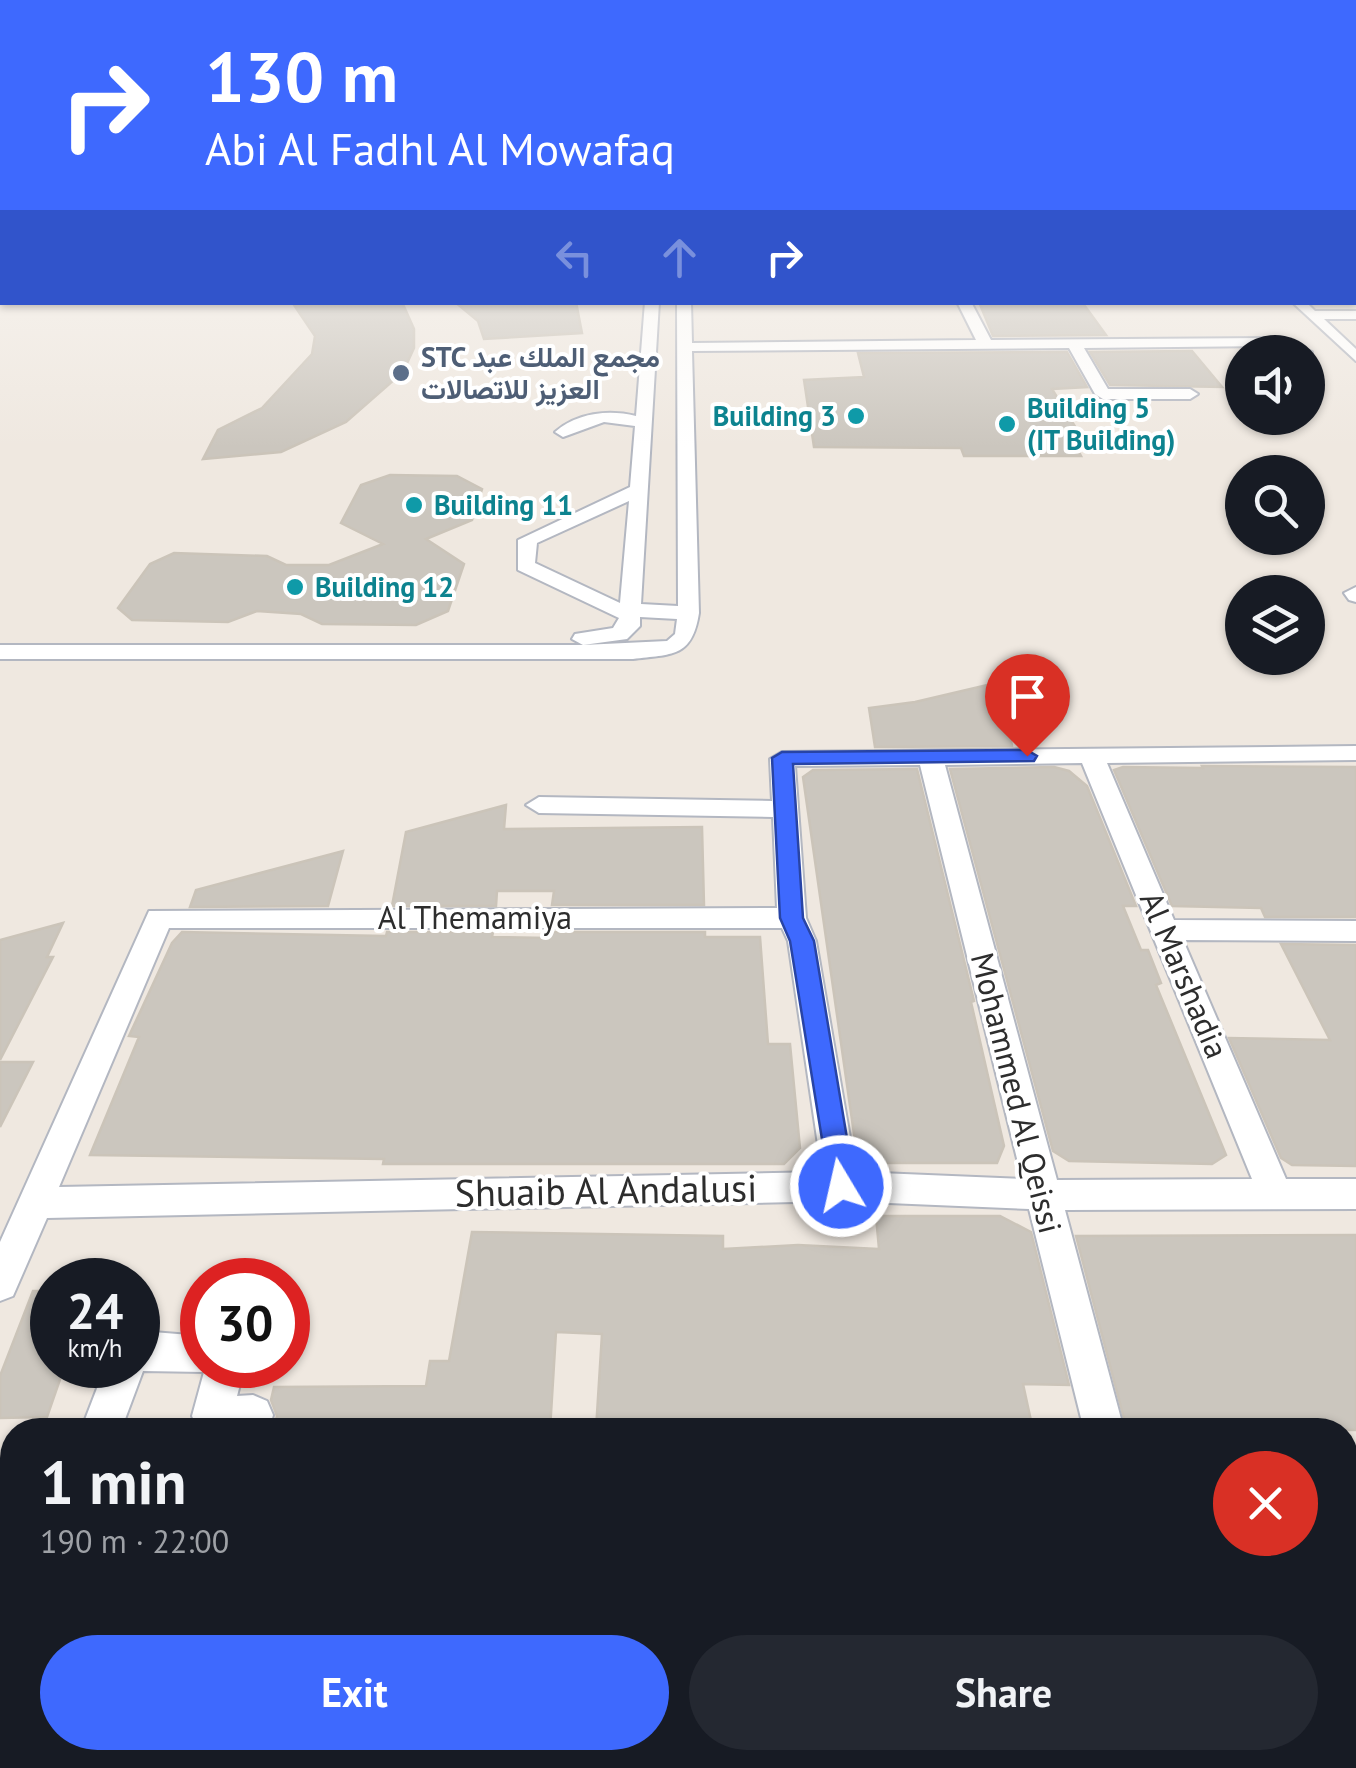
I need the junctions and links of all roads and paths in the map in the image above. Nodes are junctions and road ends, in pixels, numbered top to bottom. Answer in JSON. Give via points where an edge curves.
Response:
{"nodes":[{"id":1,"x":652,"y":305,"type":"edge"},
{"id":2,"x":684,"y":305,"type":"edge"},
{"id":3,"x":966,"y":305,"type":"edge"},
{"id":4,"x":1301,"y":305,"type":"edge"},
{"id":5,"x":1356,"y":314,"type":"edge"},
{"id":6,"x":1311,"y":315,"type":"junction"},
{"id":7,"x":1225,"y":343,"type":"edge"},
{"id":8,"x":1075,"y":345,"type":"junction"},
{"id":9,"x":986,"y":346,"type":"junction"},
{"id":10,"x":683,"y":347,"type":"junction"},
{"id":11,"x":1354,"y":353,"type":"edge"},
{"id":12,"x":1325,"y":354,"type":"edge"},
{"id":13,"x":1190,"y":394,"type":"dead end"},
{"id":14,"x":645,"y":424,"type":"junction"},
{"id":15,"x":563,"y":432,"type":"dead end"},
{"id":16,"x":638,"y":490,"type":"junction"},
{"id":17,"x":690,"y":612,"type":"junction"},
{"id":18,"x":630,"y":613,"type":"junction"},
{"id":19,"x":0,"y":652,"type":"edge"},
{"id":20,"x":458,"y":654,"type":"junction"},
{"id":21,"x":1356,"y":754,"type":"edge"},
{"id":22,"x":930,"y":756,"type":"junction"},
{"id":23,"x":1092,"y":757,"type":"junction"},
{"id":24,"x":538,"y":804,"type":"dead end"},
{"id":25,"x":787,"y":809,"type":"junction"},
{"id":26,"x":792,"y":918,"type":"junction"},
{"id":27,"x":1166,"y":930,"type":"junction"},
{"id":28,"x":1356,"y":931,"type":"edge"},
{"id":29,"x":841,"y":1186,"type":"junction"},
{"id":30,"x":1041,"y":1194,"type":"junction"},
{"id":31,"x":1275,"y":1194,"type":"junction"},
{"id":32,"x":1356,"y":1194,"type":"edge"},
{"id":33,"x":36,"y":1203,"type":"junction"},
{"id":34,"x":0,"y":1284,"type":"edge"},
{"id":35,"x":117,"y":1388,"type":"edge"},
{"id":36,"x":220,"y":1388,"type":"edge"},
{"id":37,"x":105,"y":1418,"type":"edge"},
{"id":38,"x":251,"y":1418,"type":"edge"},
{"id":39,"x":1101,"y":1418,"type":"edge"}],
"edges":[{"from":1,"to":14,"type":"street"},
{"from":2,"to":10,"type":"street"},
{"from":3,"to":9,"type":"street"},
{"from":4,"to":6,"type":"street"},
{"from":5,"to":6,"type":"street"},
{"from":6,"to":11,"type":"street"},
{"from":7,"to":8,"type":"street"},
{"from":8,"to":9,"type":"street"},
{"from":8,"to":13,"type":"street","via":[[1103,394]]},
{"from":9,"to":10,"type":"street"},
{"from":10,"to":17,"type":"street"},
{"from":11,"to":12,"type":"street"},
{"from":14,"to":15,"type":"street","via":[[609,414]]},
{"from":14,"to":16,"type":"street"},
{"from":16,"to":18,"type":"street"},
{"from":16,"to":18,"type":"street","via":[[528,540],[526,566]]},
{"from":17,"to":18,"type":"street"},
{"from":17,"to":20,"type":"street","via":[[686,636],[673,646]]},
{"from":18,"to":20,"type":"street","via":[[619,634]]},
{"from":19,"to":20,"type":"street"},
{"from":21,"to":23,"type":"street"},
{"from":22,"to":23,"type":"street"},
{"from":22,"to":25,"type":"street","via":[[782,758]]},
{"from":22,"to":30,"type":"street","name":"Mohammed Al Qeissi"},
{"from":23,"to":27,"type":"street","name":"Al Marshadia"},
{"from":24,"to":25,"type":"street"},
{"from":25,"to":26,"type":"street"},
{"from":26,"to":29,"type":"street","via":[[802,941]]},
{"from":26,"to":33,"type":"street","name":"Al Themamiya","via":[[159,918]]},
{"from":27,"to":28,"type":"street"},
{"from":27,"to":31,"type":"street","name":"Al Marshadia"},
{"from":29,"to":30,"type":"street","name":"Shuaib Al Andalusi"},
{"from":29,"to":33,"type":"street","name":"Shuaib Al Andalusi"},
{"from":30,"to":31,"type":"street","name":"Shuaib Al Andalusi"},
{"from":30,"to":39,"type":"street","name":"Mohammed Al Qeissi"},
{"from":31,"to":32,"type":"street","name":"Shuaib Al Andalusi"},
{"from":33,"to":34,"type":"street"},
{"from":35,"to":37,"type":"street"},
{"from":36,"to":38,"type":"street","via":[[212,1416]]}]}
